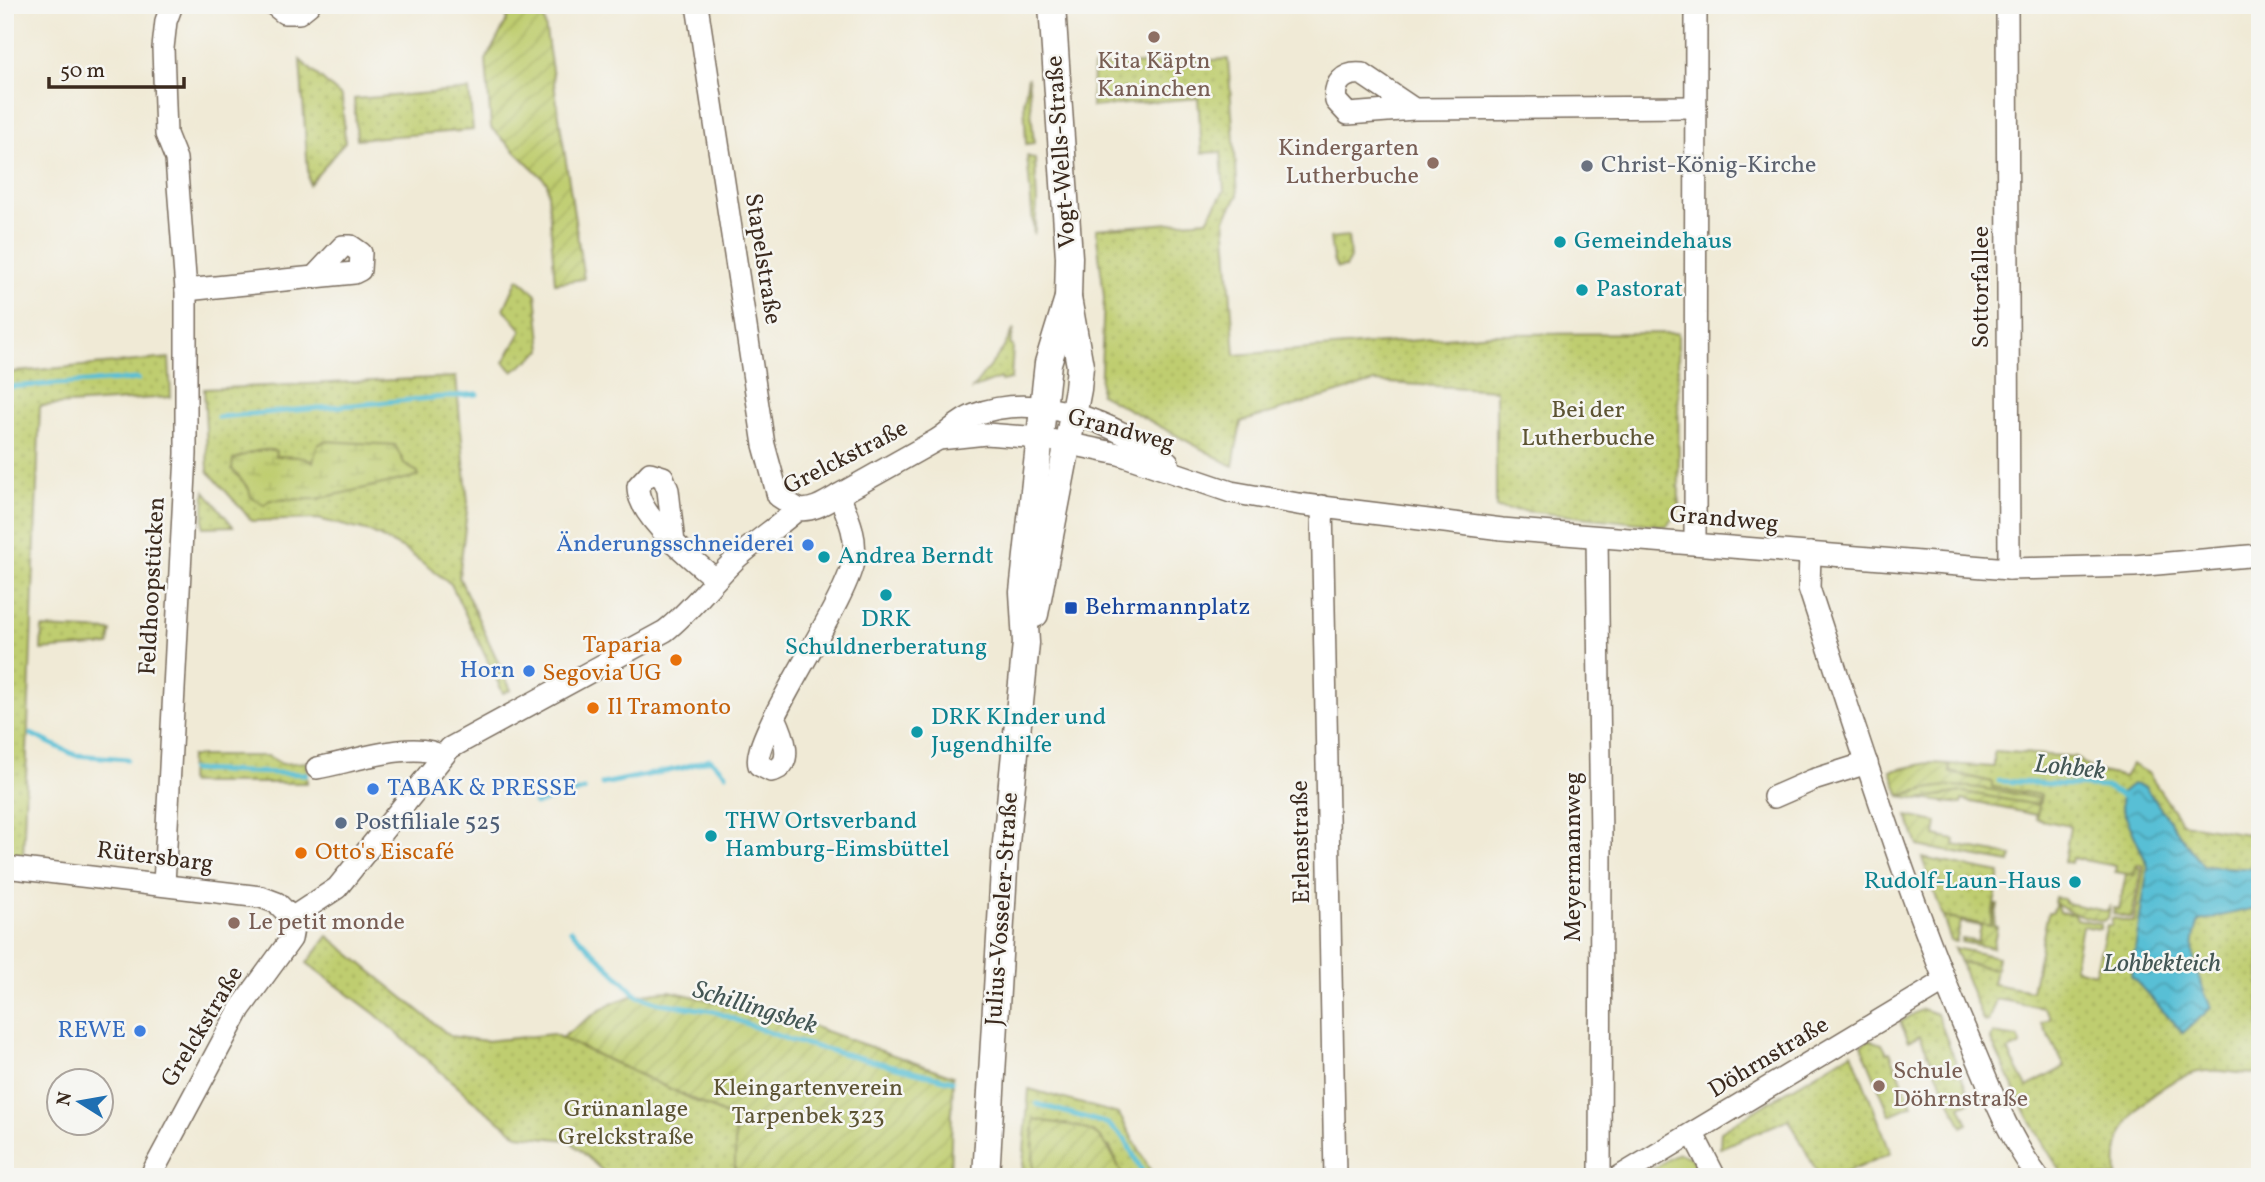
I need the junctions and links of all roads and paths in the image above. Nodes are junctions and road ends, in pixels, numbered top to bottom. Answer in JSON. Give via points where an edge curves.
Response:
{"nodes":[{"id":1,"x":172,"y":5,"type":"edge"},
{"id":2,"x":274,"y":5,"type":"edge"},
{"id":3,"x":309,"y":5,"type":"edge"},
{"id":4,"x":696,"y":5,"type":"edge"},
{"id":5,"x":1052,"y":5,"type":"edge"},
{"id":6,"x":1696,"y":5,"type":"edge"},
{"id":7,"x":2007,"y":5,"type":"edge"},
{"id":8,"x":1696,"y":107,"type":"junction"},
{"id":9,"x":1414,"y":108,"type":"dead end"},
{"id":10,"x":314,"y":277,"type":"dead end"},
{"id":11,"x":186,"y":290,"type":"junction"},
{"id":12,"x":1068,"y":298,"type":"junction"},
{"id":13,"x":1044,"y":408,"type":"junction"},
{"id":14,"x":1074,"y":415,"type":"junction"},
{"id":15,"x":1041,"y":438,"type":"junction"},
{"id":16,"x":939,"y":439,"type":"junction"},
{"id":17,"x":1067,"y":443,"type":"junction"},
{"id":18,"x":1188,"y":477,"type":"junction"},
{"id":19,"x":839,"y":495,"type":"junction"},
{"id":20,"x":1322,"y":506,"type":"junction"},
{"id":21,"x":798,"y":509,"type":"junction"},
{"id":22,"x":1597,"y":537,"type":"junction"},
{"id":23,"x":1695,"y":542,"type":"junction"},
{"id":24,"x":674,"y":543,"type":"dead end"},
{"id":25,"x":1810,"y":553,"type":"junction"},
{"id":26,"x":2260,"y":555,"type":"edge"},
{"id":27,"x":2009,"y":569,"type":"junction"},
{"id":28,"x":715,"y":579,"type":"junction"},
{"id":29,"x":1026,"y":643,"type":"junction"},
{"id":30,"x":775,"y":717,"type":"dead end"},
{"id":31,"x":441,"y":756,"type":"junction"},
{"id":32,"x":1867,"y":763,"type":"junction"},
{"id":33,"x":317,"y":768,"type":"dead end"},
{"id":34,"x":1774,"y":797,"type":"dead end"},
{"id":35,"x":5,"y":867,"type":"edge"},
{"id":36,"x":164,"y":885,"type":"junction"},
{"id":37,"x":290,"y":919,"type":"junction"},
{"id":38,"x":1945,"y":981,"type":"junction"},
{"id":39,"x":1693,"y":1134,"type":"junction"},
{"id":40,"x":150,"y":1177,"type":"edge"},
{"id":41,"x":986,"y":1177,"type":"edge"},
{"id":42,"x":1335,"y":1177,"type":"edge"},
{"id":43,"x":1600,"y":1177,"type":"edge"},
{"id":44,"x":1619,"y":1177,"type":"edge"},
{"id":45,"x":1714,"y":1177,"type":"edge"},
{"id":46,"x":2038,"y":1177,"type":"edge"}],
"edges":[{"from":1,"to":11,"type":"street","name":"Feldhoopstücken","via":[[163,48],[166,134],[176,159]]},
{"from":2,"to":3,"type":"street","via":[[284,13],[299,13]]},
{"from":4,"to":21,"type":"street","name":"Stapelstraße","via":[[764,445],[778,496]]},
{"from":5,"to":12,"type":"main road","name":"Vogt-Wells-Straße"},
{"from":6,"to":8,"type":"street"},
{"from":7,"to":27,"type":"street","name":"Sottorfallee"},
{"from":8,"to":9,"type":"street"},
{"from":8,"to":23,"type":"street"},
{"from":10,"to":11,"type":"street"},
{"from":11,"to":36,"type":"street","name":"Feldhoopstücken","via":[[186,465]]},
{"from":12,"to":13,"type":"main road","name":"Vogt-Wells-Straße","via":[[1048,363]]},
{"from":12,"to":14,"type":"main road","name":"Vogt-Wells-Straße","via":[[1080,366]]},
{"from":13,"to":14,"type":"street","name":"Grandweg"},
{"from":13,"to":15,"type":"main road","name":"Julius-Vosseler-Straße"},
{"from":13,"to":16,"type":"street","via":[[987,410],[956,423]]},
{"from":14,"to":17,"type":"main road","name":"Julius-Vosseler-Straße"},
{"from":14,"to":18,"type":"street","name":"Grandweg","via":[[1119,433]]},
{"from":15,"to":16,"type":"street","via":[[986,434]]},
{"from":15,"to":17,"type":"street","name":"Grandweg"},
{"from":15,"to":29,"type":"main road","name":"Julius-Vosseler-Straße","via":[[1023,592]]},
{"from":16,"to":19,"type":"street","name":"Grelckstraße"},
{"from":17,"to":18,"type":"street","name":"Grandweg"},
{"from":17,"to":29,"type":"main road","name":"Julius-Vosseler-Straße","via":[[1041,594]]},
{"from":18,"to":20,"type":"street","name":"Grandweg","via":[[1231,492]]},
{"from":19,"to":21,"type":"street","name":"Grelckstraße","via":[[810,509]]},
{"from":19,"to":30,"type":"street","via":[[854,536],[853,565]]},
{"from":20,"to":22,"type":"street","name":"Grandweg"},
{"from":20,"to":42,"type":"street","name":"Erlenstraße"},
{"from":21,"to":28,"type":"street","name":"Grelckstraße"},
{"from":22,"to":23,"type":"street","name":"Grandweg"},
{"from":22,"to":43,"type":"street","name":"Meyermannweg"},
{"from":23,"to":25,"type":"street","name":"Grandweg"},
{"from":24,"to":28,"type":"street"},
{"from":25,"to":27,"type":"street","name":"Grandweg"},
{"from":25,"to":32,"type":"street","via":[[1809,588]]},
{"from":26,"to":27,"type":"street","name":"Grandweg","via":[[2134,566]]},
{"from":28,"to":31,"type":"street","name":"Grelckstraße","via":[[690,612],[665,631]]},
{"from":29,"to":41,"type":"main road","name":"Julius-Vosseler-Straße","via":[[1005,853]]},
{"from":31,"to":33,"type":"street","via":[[411,749]]},
{"from":31,"to":37,"type":"street","name":"Grelckstraße","via":[[337,888]]},
{"from":32,"to":34,"type":"street"},
{"from":32,"to":38,"type":"street"},
{"from":35,"to":36,"type":"street","name":"Rütersbarg"},
{"from":36,"to":37,"type":"street","name":"Rütersbarg","via":[[261,897],[277,903]]},
{"from":37,"to":40,"type":"street","name":"Grelckstraße","via":[[291,939],[222,1041]]},
{"from":38,"to":39,"type":"street","name":"Döhrnstraße"},
{"from":38,"to":46,"type":"street","via":[[2001,1114]]},
{"from":39,"to":44,"type":"street","name":"Döhrnstraße"},
{"from":39,"to":45,"type":"street"}]}
